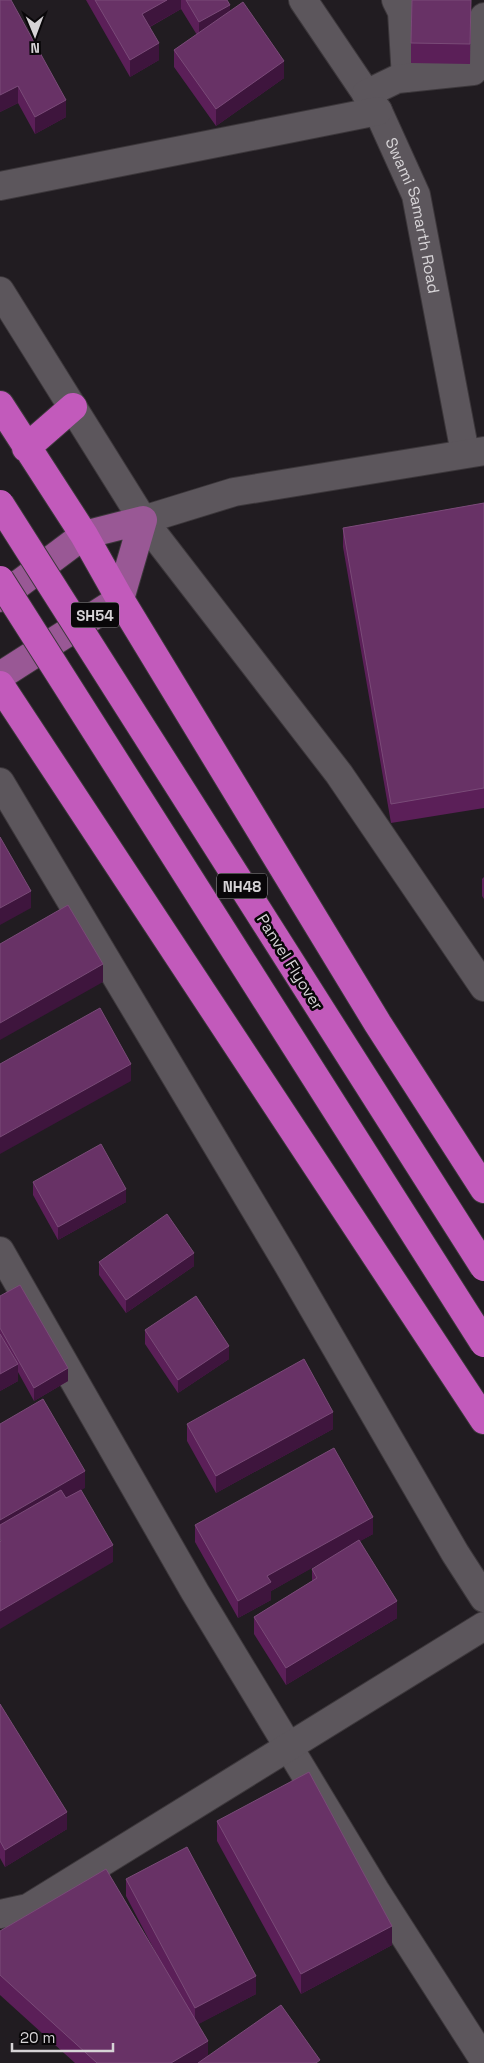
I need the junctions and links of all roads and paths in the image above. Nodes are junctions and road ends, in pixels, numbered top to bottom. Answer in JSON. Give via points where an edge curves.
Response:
{"nodes":[{"id":1,"x":303,"y":0,"type":"edge"},
{"id":2,"x":396,"y":0,"type":"edge"},
{"id":3,"x":484,"y":17,"type":"edge"},
{"id":4,"x":406,"y":78,"type":"junction"},
{"id":5,"x":372,"y":102,"type":"junction"},
{"id":6,"x":0,"y":186,"type":"edge"},
{"id":7,"x":0,"y":291,"type":"edge"},
{"id":8,"x":0,"y":405,"type":"edge"},
{"id":9,"x":73,"y":407,"type":"junction"},
{"id":10,"x":26,"y":448,"type":"junction"},
{"id":11,"x":475,"y":452,"type":"edge"},
{"id":12,"x":0,"y":504,"type":"edge"},
{"id":13,"x":143,"y":520,"type":"junction"},
{"id":14,"x":84,"y":535,"type":"junction"},
{"id":15,"x":0,"y":580,"type":"edge"},
{"id":16,"x":0,"y":598,"type":"edge"},
{"id":17,"x":120,"y":599,"type":"junction"},
{"id":18,"x":0,"y":676,"type":"edge"},
{"id":19,"x":4,"y":697,"type":"edge"},
{"id":20,"x":0,"y":782,"type":"edge"},
{"id":21,"x":484,"y":988,"type":"edge"},
{"id":22,"x":484,"y":1189,"type":"edge"},
{"id":23,"x":0,"y":1251,"type":"edge"},
{"id":24,"x":484,"y":1267,"type":"edge"},
{"id":25,"x":484,"y":1343,"type":"edge"},
{"id":26,"x":484,"y":1420,"type":"edge"},
{"id":27,"x":484,"y":1598,"type":"edge"},
{"id":28,"x":484,"y":1626,"type":"edge"},
{"id":29,"x":289,"y":1748,"type":"junction"},
{"id":30,"x":0,"y":1914,"type":"edge"},
{"id":31,"x":484,"y":2060,"type":"edge"}],
"edges":[{"from":1,"to":5,"type":"street","name":"Swami Samarth Road"},
{"from":2,"to":4,"type":"street","via":[[402,12]]},
{"from":3,"to":4,"type":"street","via":[[478,64],[473,71]]},
{"from":4,"to":5,"type":"street","via":[[397,79]]},
{"from":5,"to":6,"type":"street"},
{"from":5,"to":11,"type":"street","name":"Swami Samarth Road","via":[[416,195]]},
{"from":7,"to":9,"type":"street"},
{"from":8,"to":10,"type":"highway"},
{"from":9,"to":10,"type":"highway"},
{"from":9,"to":13,"type":"street"},
{"from":10,"to":14,"type":"highway"},
{"from":11,"to":13,"type":"street","via":[[234,492]]},
{"from":12,"to":24,"type":"highway","name":"Panvel Flyover","number":"NH48","bridge":true},
{"from":13,"to":14,"type":"main road"},
{"from":13,"to":17,"type":"main road","number":"SH54"},
{"from":13,"to":21,"type":"street","via":[[339,774]]},
{"from":14,"to":16,"type":"main road"},
{"from":14,"to":17,"type":"highway"},
{"from":15,"to":25,"type":"highway","number":"NH48","bridge":true},
{"from":17,"to":18,"type":"main road","number":"SH54"},
{"from":17,"to":22,"type":"highway","via":[[378,1024]]},
{"from":19,"to":26,"type":"highway"},
{"from":20,"to":27,"type":"street"},
{"from":23,"to":29,"type":"street","via":[[195,1592]]},
{"from":28,"to":29,"type":"street"},
{"from":29,"to":30,"type":"street","via":[[28,1908]]},
{"from":29,"to":31,"type":"street"}]}
